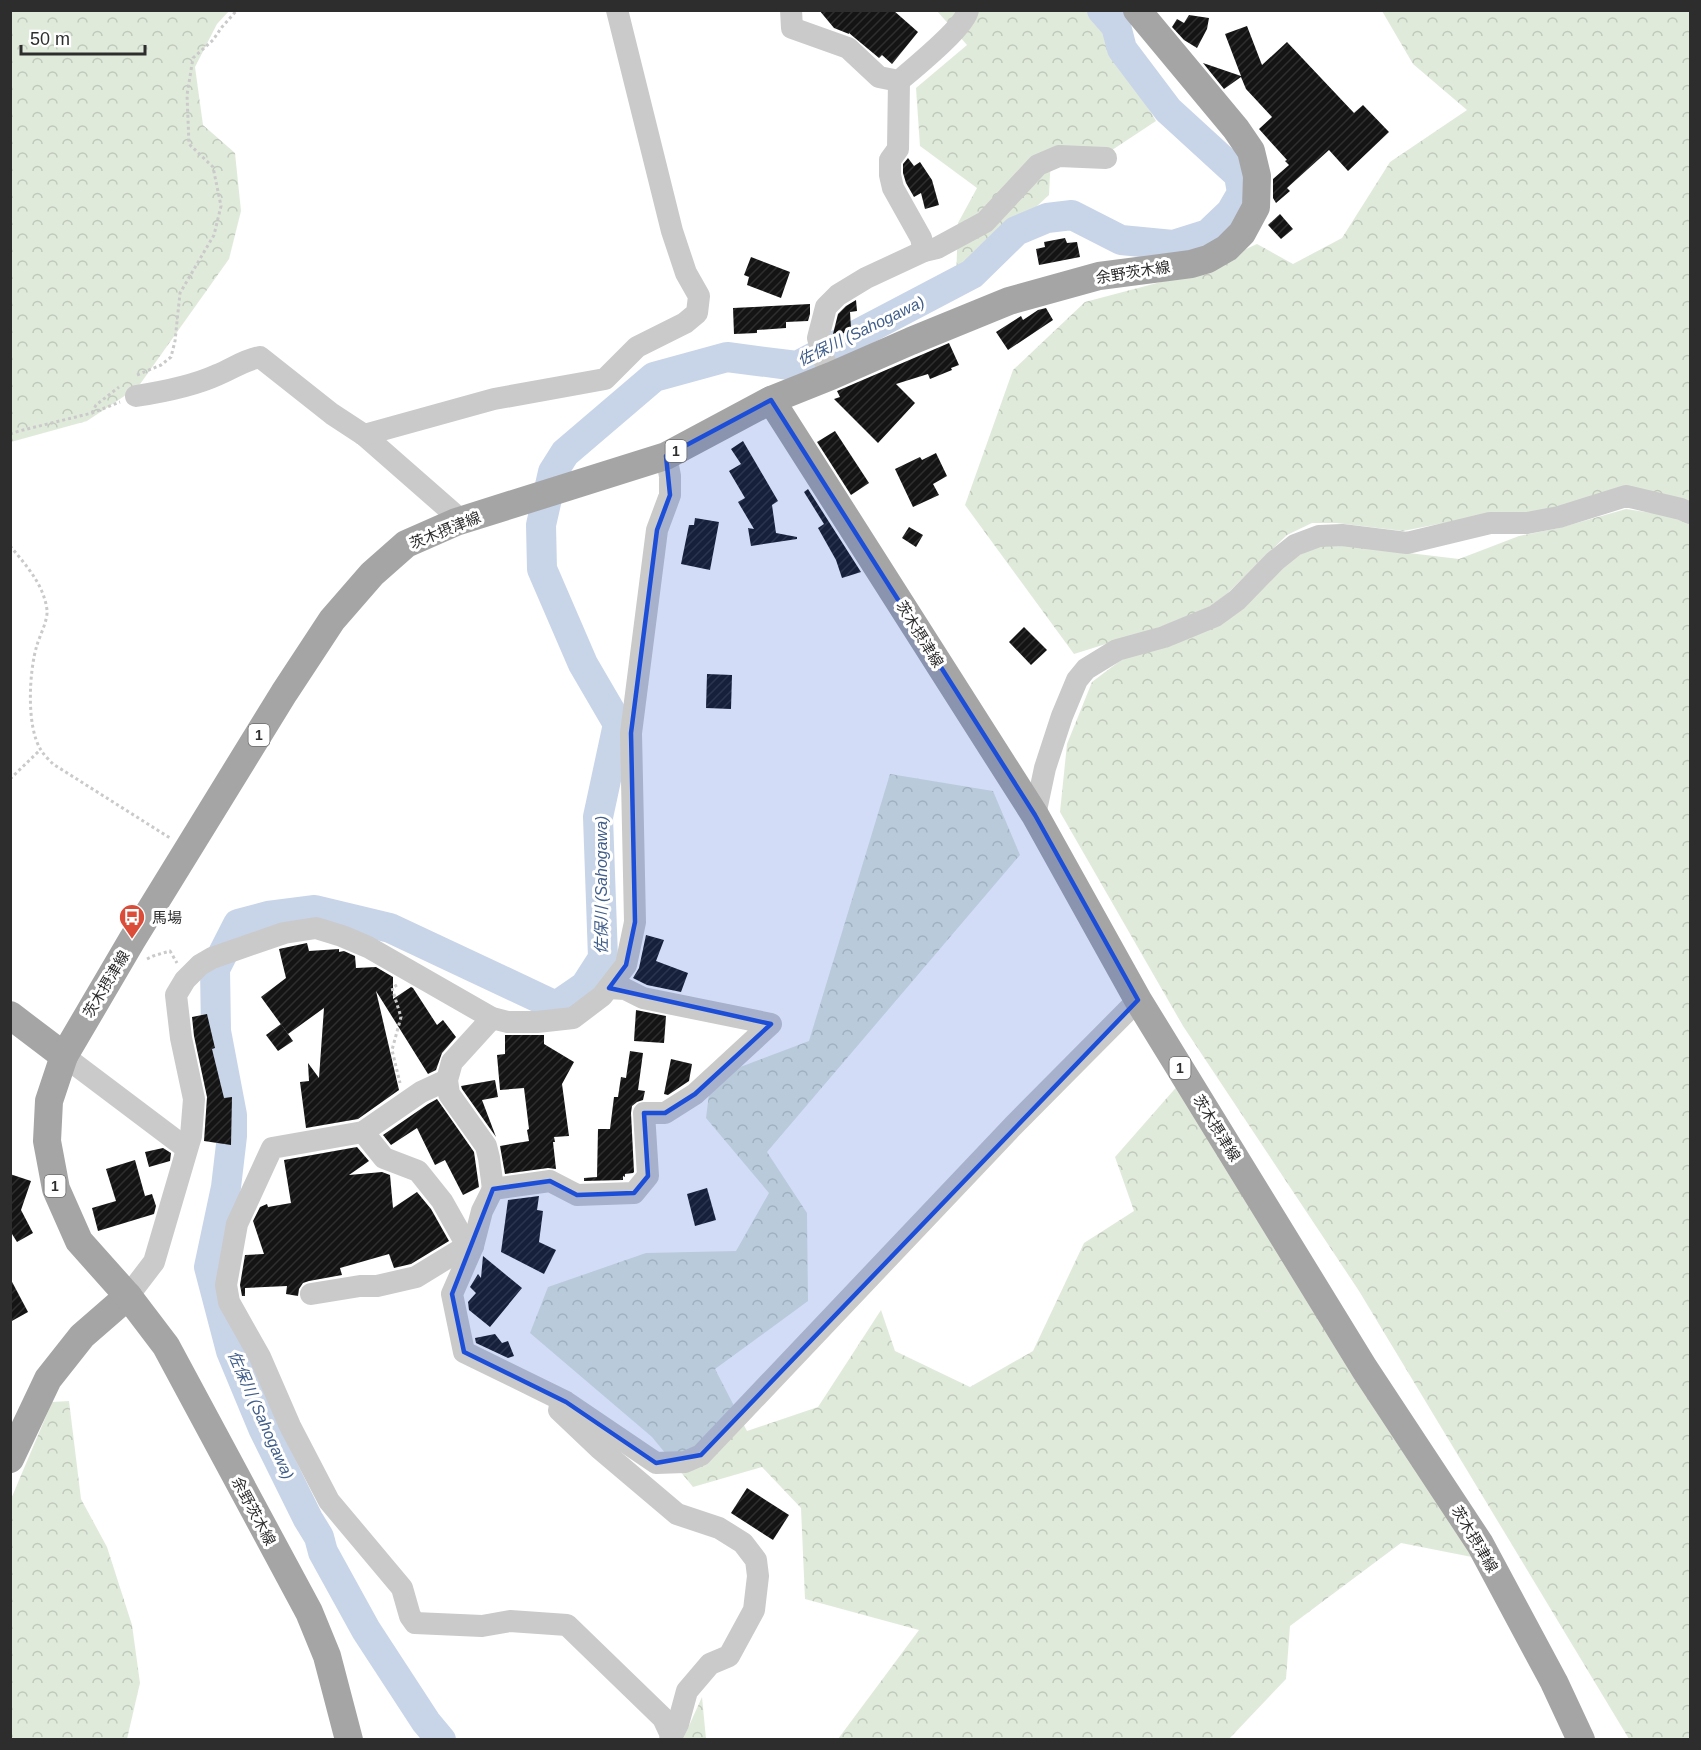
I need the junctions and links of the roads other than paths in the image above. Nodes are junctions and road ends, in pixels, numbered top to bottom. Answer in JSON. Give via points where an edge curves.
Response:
{"nodes":[{"id":1,"x":617,"y":10,"type":"edge"},
{"id":2,"x":791,"y":10,"type":"edge"},
{"id":3,"x":968,"y":10,"type":"edge"},
{"id":4,"x":1137,"y":10,"type":"edge"},
{"id":5,"x":899,"y":81,"type":"junction"},
{"id":6,"x":1106,"y":158,"type":"dead end"},
{"id":7,"x":924,"y":251,"type":"junction"},
{"id":8,"x":831,"y":376,"type":"junction"},
{"id":9,"x":130,"y":386,"type":"road end"},
{"id":10,"x":771,"y":400,"type":"junction"},
{"id":11,"x":364,"y":435,"type":"junction"},
{"id":12,"x":666,"y":456,"type":"junction"},
{"id":13,"x":1690,"y":513,"type":"edge"},
{"id":14,"x":456,"y":522,"type":"junction"},
{"id":15,"x":1035,"y":815,"type":"junction"},
{"id":16,"x":609,"y":988,"type":"junction"},
{"id":17,"x":1138,"y":1000,"type":"junction"},
{"id":18,"x":10,"y":1015,"type":"edge"},
{"id":19,"x":492,"y":1018,"type":"junction"},
{"id":20,"x":64,"y":1056,"type":"junction"},
{"id":21,"x":447,"y":1080,"type":"junction"},
{"id":22,"x":363,"y":1132,"type":"junction"},
{"id":23,"x":186,"y":1148,"type":"junction"},
{"id":24,"x":493,"y":1189,"type":"junction"},
{"id":25,"x":471,"y":1247,"type":"junction"},
{"id":26,"x":311,"y":1294,"type":"dead end"},
{"id":27,"x":128,"y":1296,"type":"junction"},
{"id":28,"x":526,"y":1381,"type":"junction"},
{"id":29,"x":10,"y":1460,"type":"edge"},
{"id":30,"x":671,"y":1737,"type":"edge"},
{"id":31,"x":349,"y":1740,"type":"edge"},
{"id":32,"x":1581,"y":1740,"type":"edge"}],
"edges":[{"from":1,"to":11,"type":"street","via":[[672,231],[686,273],[699,296],[697,313],[637,347],[605,379],[494,399]]},
{"from":2,"to":5,"type":"street","via":[[792,28],[848,48],[879,77]]},
{"from":3,"to":5,"type":"street","via":[[950,35]]},
{"from":4,"to":8,"type":"main road","name":"余野茨木線","via":[[1251,151],[1257,176],[1256,207],[1242,233],[1208,259],[1099,276],[1009,301]]},
{"from":5,"to":7,"type":"street","via":[[898,149],[890,160],[890,176]]},
{"from":6,"to":7,"type":"street","via":[[1059,156],[1038,165],[986,222]]},
{"from":7,"to":8,"type":"street","via":[[866,278],[826,307],[818,338]]},
{"from":8,"to":10,"type":"main road","name":"余野茨木線"},
{"from":9,"to":11,"type":"street","via":[[160,392],[216,376],[260,357]]},
{"from":10,"to":12,"type":"main road","name":"茨木摂津線","number":"1"},
{"from":10,"to":15,"type":"main road","name":"茨木摂津線","number":"1"},
{"from":11,"to":14,"type":"street","via":[[453,513]]},
{"from":12,"to":14,"type":"main road","name":"茨木摂津線","number":"1"},
{"from":12,"to":16,"type":"street","via":[[670,495],[657,530],[631,734],[635,922],[626,965]]},
{"from":13,"to":15,"type":"street","via":[[1626,496],[1559,517],[1490,524],[1407,543],[1342,535],[1318,536],[1295,545],[1215,616],[1118,650],[1086,669],[1077,680],[1062,716]]},
{"from":14,"to":20,"type":"main road","name":"茨木摂津線","number":"1","via":[[406,544],[372,574],[332,620],[278,702]]},
{"from":15,"to":17,"type":"main road","name":"茨木摂津線","number":"1"},
{"from":16,"to":19,"type":"street","via":[[573,1018],[537,1022]]},
{"from":16,"to":24,"type":"street","via":[[771,1024],[695,1094],[665,1113],[644,1113],[648,1176],[634,1193],[578,1195],[550,1181]]},
{"from":17,"to":28,"type":"street","via":[[701,1455],[685,1462],[656,1463],[566,1402]]},
{"from":17,"to":32,"type":"main road","name":"茨木摂津線","number":"1","via":[[1364,1368],[1480,1544]]},
{"from":18,"to":20,"type":"main road"},
{"from":19,"to":21,"type":"street","via":[[452,1062]]},
{"from":19,"to":23,"type":"street","via":[[368,947],[315,928],[284,933],[212,958],[200,965],[176,995],[180,1038],[195,1099]]},
{"from":20,"to":23,"type":"street"},
{"from":20,"to":27,"type":"main road","name":"茨木摂津線","number":"1","via":[[49,1101],[47,1131],[56,1190],[79,1241]]},
{"from":21,"to":22,"type":"street","via":[[421,1092]]},
{"from":21,"to":24,"type":"street","via":[[449,1094],[486,1146]]},
{"from":22,"to":25,"type":"street","via":[[384,1158],[418,1171]]},
{"from":22,"to":30,"type":"street","via":[[272,1148],[237,1224],[226,1285],[229,1302],[261,1357],[290,1426],[329,1501],[402,1588],[415,1623],[482,1626],[510,1621],[567,1625],[663,1718]]},
{"from":23,"to":27,"type":"street","via":[[153,1263]]},
{"from":24,"to":25,"type":"street"},
{"from":25,"to":26,"type":"street","via":[[416,1277]]},
{"from":25,"to":28,"type":"street","via":[[452,1294],[464,1352]]},
{"from":27,"to":29,"type":"main road","via":[[82,1336],[48,1379]]},
{"from":27,"to":31,"type":"main road","name":"余野茨木線","via":[[166,1346],[309,1612],[327,1656]]},
{"from":28,"to":30,"type":"street","via":[[677,1514],[719,1528],[743,1543],[756,1560],[754,1610],[729,1656],[710,1664],[687,1691]]}]}
